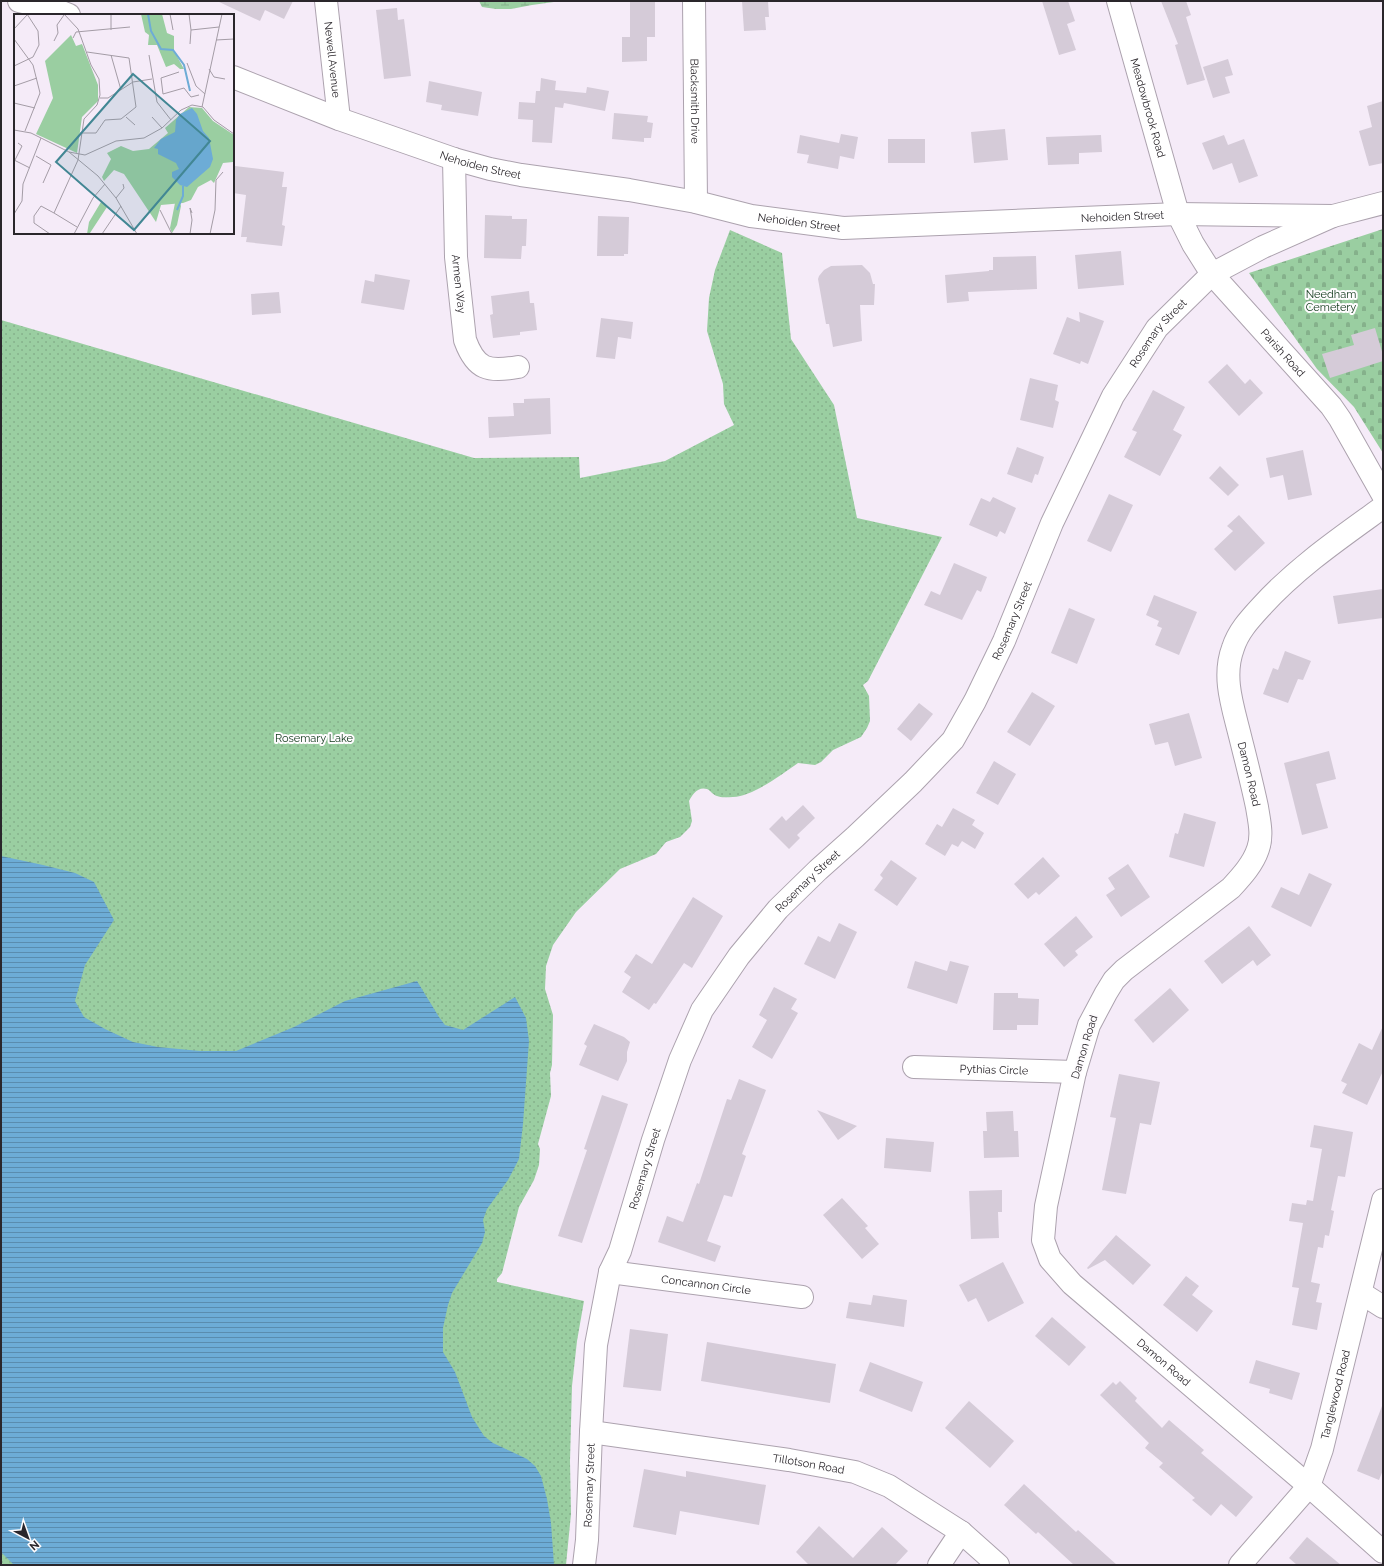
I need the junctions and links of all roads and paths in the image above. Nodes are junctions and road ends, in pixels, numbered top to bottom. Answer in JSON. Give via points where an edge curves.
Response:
{"nodes":[{"id":1,"x":19,"y":1,"type":"edge"},
{"id":2,"x":326,"y":1,"type":"edge"},
{"id":3,"x":694,"y":1,"type":"edge"},
{"id":4,"x":1118,"y":1,"type":"edge"},
{"id":5,"x":66,"y":14,"type":"edge"},
{"id":6,"x":234,"y":77,"type":"edge"},
{"id":7,"x":339,"y":119,"type":"junction"},
{"id":8,"x":454,"y":160,"type":"junction"},
{"id":9,"x":696,"y":202,"type":"junction"},
{"id":10,"x":1383,"y":203,"type":"edge"},
{"id":11,"x":1178,"y":214,"type":"junction"},
{"id":12,"x":1333,"y":216,"type":"junction"},
{"id":13,"x":1212,"y":274,"type":"junction"},
{"id":14,"x":518,"y":367,"type":"dead end"},
{"id":15,"x":1383,"y":495,"type":"edge"},
{"id":16,"x":1383,"y":506,"type":"edge"},
{"id":17,"x":914,"y":1067,"type":"dead end"},
{"id":18,"x":1075,"y":1072,"type":"junction"},
{"id":19,"x":1383,"y":1200,"type":"edge"},
{"id":20,"x":610,"y":1272,"type":"junction"},
{"id":21,"x":1361,"y":1294,"type":"junction"},
{"id":22,"x":802,"y":1297,"type":"dead end"},
{"id":23,"x":1383,"y":1307,"type":"edge"},
{"id":24,"x":591,"y":1432,"type":"junction"},
{"id":25,"x":1309,"y":1486,"type":"junction"},
{"id":26,"x":961,"y":1532,"type":"junction"},
{"id":27,"x":1383,"y":1552,"type":"edge"},
{"id":28,"x":584,"y":1565,"type":"edge"},
{"id":29,"x":939,"y":1565,"type":"edge"},
{"id":30,"x":998,"y":1565,"type":"edge"},
{"id":31,"x":1240,"y":1565,"type":"edge"}],
"edges":[{"from":1,"to":5,"type":"street"},
{"from":2,"to":7,"type":"street","name":"Newell Avenue"},
{"from":3,"to":9,"type":"street","name":"Blacksmith Drive"},
{"from":4,"to":11,"type":"street","name":"Meadowbrook Road"},
{"from":6,"to":7,"type":"street","name":"Nehoiden Street"},
{"from":7,"to":8,"type":"street","name":"Nehoiden Street"},
{"from":8,"to":9,"type":"street","name":"Nehoiden Street","via":[[521,175]]},
{"from":8,"to":14,"type":"street","name":"Armen Way","via":[[456,257],[465,340],[477,362],[487,368],[499,370]]},
{"from":9,"to":11,"type":"street","name":"Nehoiden Street","via":[[751,216],[843,228]]},
{"from":10,"to":12,"type":"street","name":"Nehoiden Street"},
{"from":11,"to":12,"type":"street","name":"Nehoiden Street"},
{"from":11,"to":13,"type":"street","name":"Parish Road"},
{"from":12,"to":13,"type":"street","name":"Rosemary Street","via":[[1263,247]]},
{"from":13,"to":15,"type":"street","name":"Parish Road","via":[[1330,406]]},
{"from":13,"to":20,"type":"street","name":"Rosemary Street","via":[[1157,328],[1113,396],[1052,523],[1001,648],[953,740],[913,782],[778,909],[739,956],[702,1010],[680,1060],[620,1251]]},
{"from":16,"to":18,"type":"street","name":"Damon Road","via":[[1301,568],[1248,621],[1238,637],[1229,659],[1229,693],[1260,824],[1258,848],[1252,863],[1231,888],[1114,980],[1089,1026]]},
{"from":17,"to":18,"type":"street","name":"Pythias Circle"},
{"from":18,"to":25,"type":"street","name":"Damon Road","via":[[1046,1206],[1043,1240],[1050,1259],[1072,1284]]},
{"from":19,"to":21,"type":"street","name":"Tanglewood Road"},
{"from":20,"to":22,"type":"street","name":"Concannon Circle"},
{"from":20,"to":24,"type":"street","name":"Rosemary Street","via":[[596,1346]]},
{"from":21,"to":23,"type":"street"},
{"from":21,"to":25,"type":"street","name":"Tanglewood Road","via":[[1322,1449]]},
{"from":24,"to":26,"type":"street","name":"Tillotson Road","via":[[855,1472],[889,1486]]},
{"from":24,"to":28,"type":"street","name":"Rosemary Street"},
{"from":25,"to":27,"type":"street","name":"Damon Road"},
{"from":25,"to":31,"type":"street","name":"Tanglewood Road"},
{"from":26,"to":29,"type":"street"},
{"from":26,"to":30,"type":"street","name":"Tillotson Road"}]}
